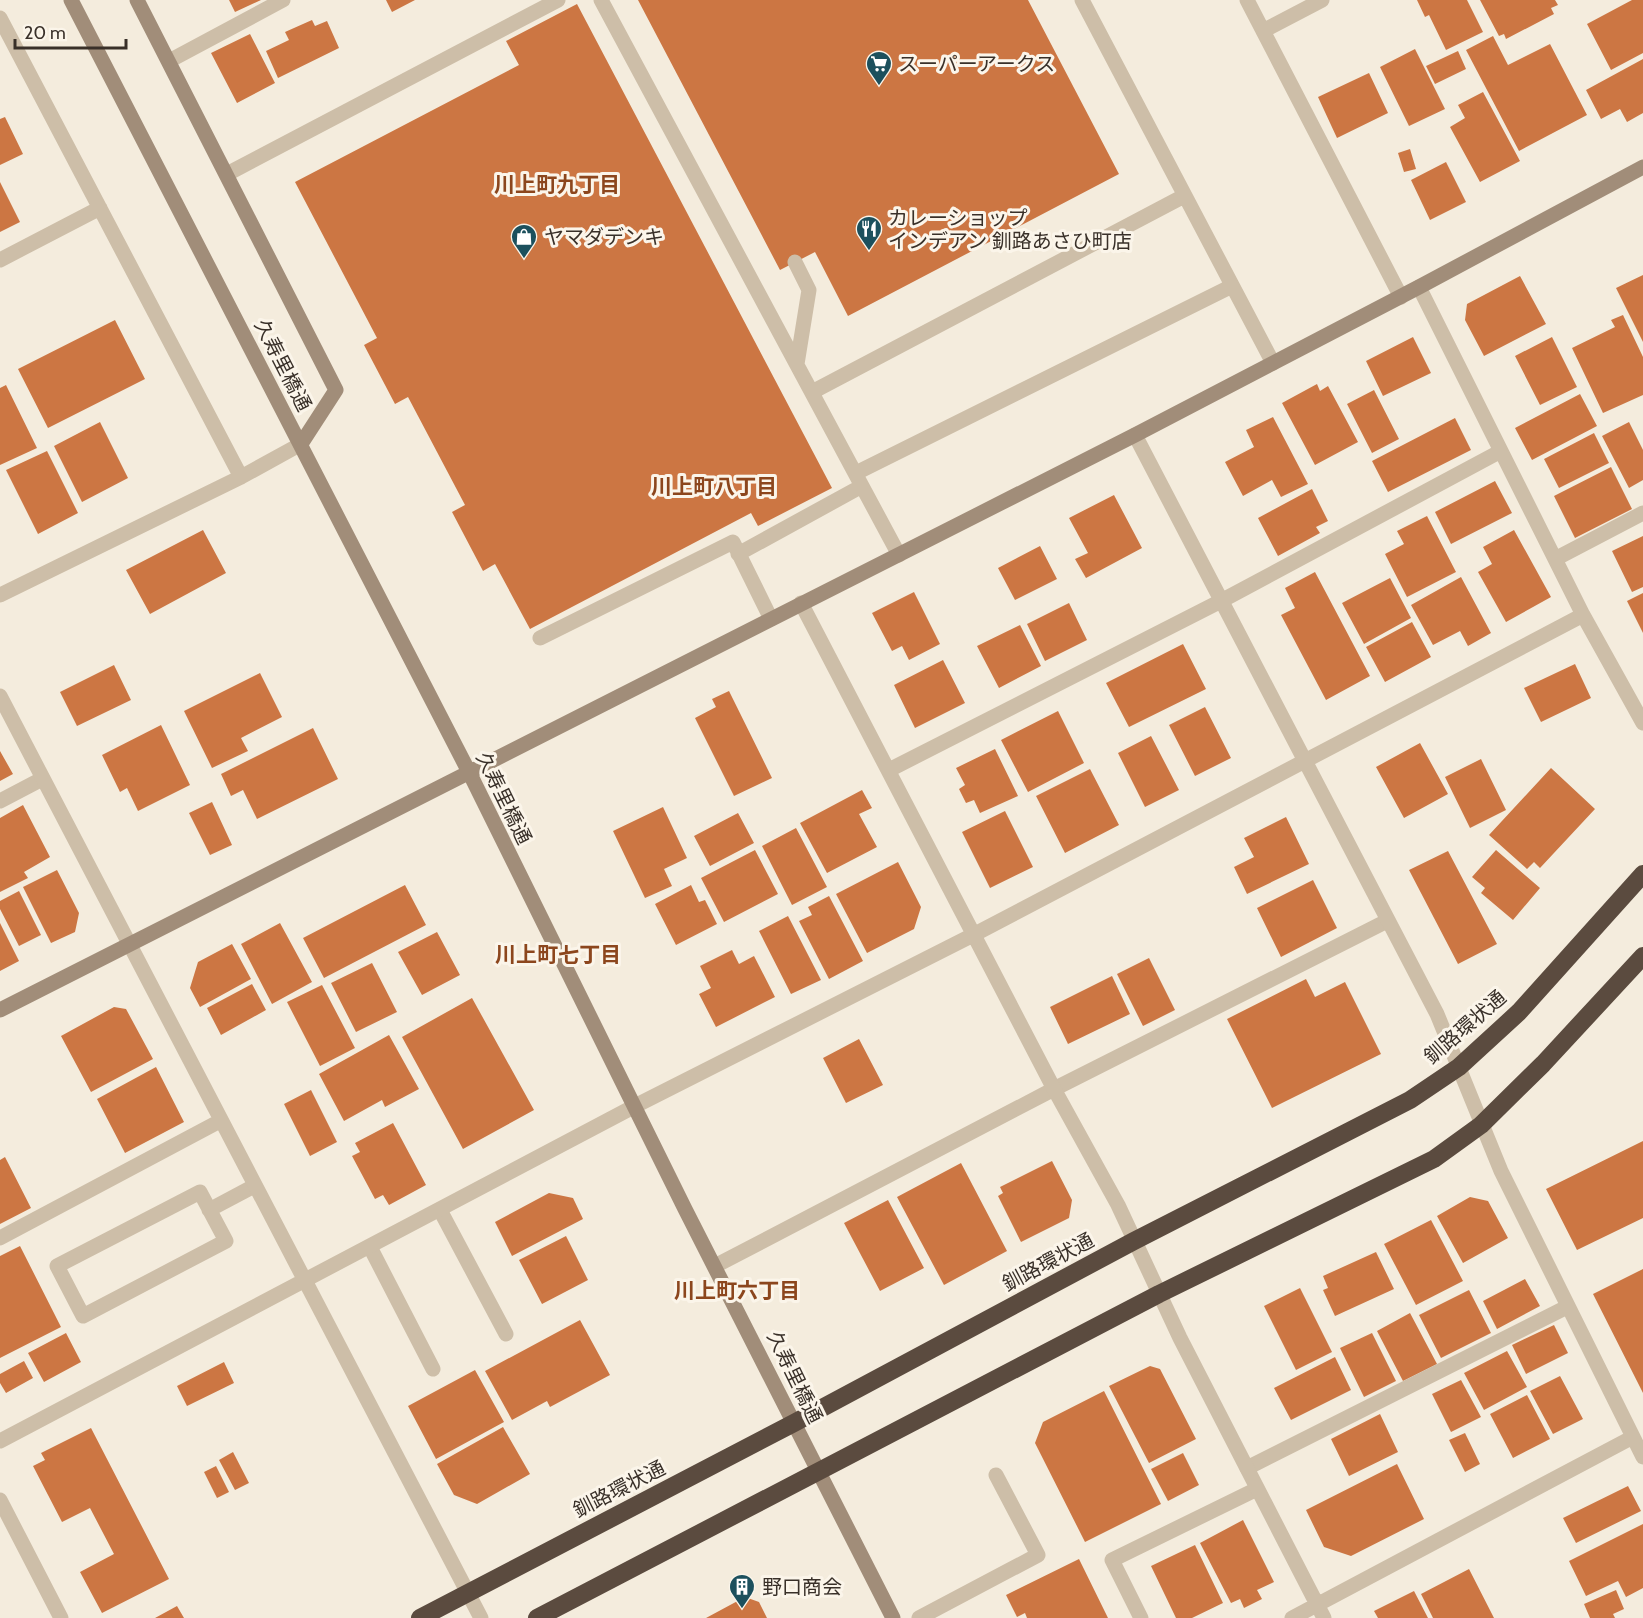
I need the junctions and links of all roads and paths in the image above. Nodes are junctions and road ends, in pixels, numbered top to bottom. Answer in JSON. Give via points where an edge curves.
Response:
{"nodes":[{"id":1,"x":71,"y":0,"type":"edge"},
{"id":2,"x":137,"y":0,"type":"edge"},
{"id":3,"x":283,"y":0,"type":"edge"},
{"id":4,"x":558,"y":0,"type":"edge"},
{"id":5,"x":601,"y":0,"type":"edge"},
{"id":6,"x":1082,"y":0,"type":"edge"},
{"id":7,"x":1247,"y":0,"type":"edge"},
{"id":8,"x":1322,"y":0,"type":"edge"},
{"id":9,"x":0,"y":18,"type":"edge"},
{"id":10,"x":1263,"y":31,"type":"junction"},
{"id":11,"x":169,"y":61,"type":"junction"},
{"id":12,"x":1643,"y":167,"type":"edge"},
{"id":13,"x":227,"y":174,"type":"junction"},
{"id":14,"x":1184,"y":196,"type":"junction"},
{"id":15,"x":100,"y":208,"type":"junction"},
{"id":16,"x":0,"y":260,"type":"edge"},
{"id":17,"x":795,"y":262,"type":"dead end"},
{"id":18,"x":1232,"y":286,"type":"junction"},
{"id":19,"x":1419,"y":287,"type":"junction"},
{"id":20,"x":1401,"y":297,"type":"junction"},
{"id":21,"x":1273,"y":363,"type":"junction"},
{"id":22,"x":797,"y":364,"type":"junction"},
{"id":23,"x":814,"y":391,"type":"junction"},
{"id":24,"x":1135,"y":435,"type":"junction"},
{"id":25,"x":301,"y":444,"type":"junction"},
{"id":26,"x":1501,"y":451,"type":"junction"},
{"id":27,"x":242,"y":477,"type":"junction"},
{"id":28,"x":859,"y":479,"type":"junction"},
{"id":29,"x":1643,"y":513,"type":"edge"},
{"id":30,"x":738,"y":554,"type":"junction"},
{"id":31,"x":899,"y":555,"type":"junction"},
{"id":32,"x":1555,"y":559,"type":"junction"},
{"id":33,"x":0,"y":595,"type":"edge"},
{"id":34,"x":1221,"y":601,"type":"junction"},
{"id":35,"x":801,"y":603,"type":"junction"},
{"id":36,"x":1583,"y":615,"type":"junction"},
{"id":37,"x":771,"y":619,"type":"junction"},
{"id":38,"x":540,"y":638,"type":"dead end"},
{"id":39,"x":0,"y":696,"type":"edge"},
{"id":40,"x":1643,"y":723,"type":"edge"},
{"id":41,"x":1304,"y":763,"type":"junction"},
{"id":42,"x":889,"y":770,"type":"junction"},
{"id":43,"x":470,"y":774,"type":"junction"},
{"id":44,"x":42,"y":779,"type":"junction"},
{"id":45,"x":0,"y":801,"type":"edge"},
{"id":46,"x":1643,"y":874,"type":"edge"},
{"id":47,"x":1387,"y":921,"type":"junction"},
{"id":48,"x":975,"y":934,"type":"junction"},
{"id":49,"x":127,"y":944,"type":"junction"},
{"id":50,"x":1643,"y":956,"type":"edge"},
{"id":51,"x":0,"y":1010,"type":"edge"},
{"id":52,"x":1459,"y":1067,"type":"junction"},
{"id":53,"x":1054,"y":1089,"type":"junction"},
{"id":54,"x":635,"y":1106,"type":"junction"},
{"id":55,"x":220,"y":1121,"type":"junction"},
{"id":56,"x":1481,"y":1125,"type":"junction"},
{"id":57,"x":254,"y":1186,"type":"junction"},
{"id":58,"x":209,"y":1210,"type":"junction"},
{"id":59,"x":440,"y":1210,"type":"junction"},
{"id":60,"x":0,"y":1238,"type":"edge"},
{"id":61,"x":1134,"y":1241,"type":"junction"},
{"id":62,"x":370,"y":1247,"type":"junction"},
{"id":63,"x":715,"y":1266,"type":"junction"},
{"id":64,"x":305,"y":1282,"type":"junction"},
{"id":65,"x":1159,"y":1294,"type":"junction"},
{"id":66,"x":1567,"y":1307,"type":"junction"},
{"id":67,"x":506,"y":1334,"type":"dead end"},
{"id":68,"x":434,"y":1369,"type":"dead end"},
{"id":69,"x":794,"y":1424,"type":"junction"},
{"id":70,"x":1633,"y":1437,"type":"junction"},
{"id":71,"x":0,"y":1441,"type":"edge"},
{"id":72,"x":1643,"y":1457,"type":"edge"},
{"id":73,"x":1247,"y":1468,"type":"junction"},
{"id":74,"x":818,"y":1471,"type":"junction"},
{"id":75,"x":996,"y":1475,"type":"dead end"},
{"id":76,"x":1257,"y":1489,"type":"junction"},
{"id":77,"x":0,"y":1500,"type":"edge"},
{"id":78,"x":468,"y":1593,"type":"junction"},
{"id":79,"x":1320,"y":1612,"type":"edge"},
{"id":80,"x":61,"y":1618,"type":"edge"},
{"id":81,"x":420,"y":1618,"type":"edge"},
{"id":82,"x":481,"y":1618,"type":"edge"},
{"id":83,"x":537,"y":1618,"type":"edge"},
{"id":84,"x":893,"y":1618,"type":"edge"},
{"id":85,"x":919,"y":1618,"type":"edge"},
{"id":86,"x":1141,"y":1618,"type":"edge"},
{"id":87,"x":1292,"y":1618,"type":"edge"}],
"edges":[{"from":1,"to":25,"type":"street","name":"久寿里橋通"},
{"from":2,"to":11,"type":"street"},
{"from":3,"to":11,"type":"street"},
{"from":4,"to":13,"type":"street"},
{"from":5,"to":22,"type":"street"},
{"from":6,"to":14,"type":"street"},
{"from":7,"to":10,"type":"street"},
{"from":8,"to":10,"type":"street"},
{"from":9,"to":15,"type":"street"},
{"from":10,"to":20,"type":"street"},
{"from":11,"to":13,"type":"street"},
{"from":12,"to":19,"type":"street"},
{"from":13,"to":25,"type":"street","via":[[336,390]]},
{"from":14,"to":18,"type":"street"},
{"from":14,"to":23,"type":"street"},
{"from":15,"to":16,"type":"street"},
{"from":15,"to":27,"type":"street"},
{"from":17,"to":22,"type":"street","via":[[809,290]]},
{"from":18,"to":21,"type":"street"},
{"from":18,"to":28,"type":"street"},
{"from":19,"to":20,"type":"street"},
{"from":19,"to":26,"type":"street"},
{"from":20,"to":21,"type":"street"},
{"from":21,"to":24,"type":"street"},
{"from":22,"to":23,"type":"street"},
{"from":23,"to":28,"type":"street"},
{"from":24,"to":31,"type":"street"},
{"from":24,"to":34,"type":"street"},
{"from":25,"to":27,"type":"street"},
{"from":25,"to":43,"type":"street","name":"久寿里橋通"},
{"from":26,"to":32,"type":"street"},
{"from":26,"to":34,"type":"street"},
{"from":27,"to":33,"type":"street"},
{"from":28,"to":30,"type":"street"},
{"from":28,"to":31,"type":"street"},
{"from":29,"to":32,"type":"street"},
{"from":30,"to":37,"type":"street"},
{"from":30,"to":38,"type":"street","via":[[733,542]]},
{"from":31,"to":35,"type":"street"},
{"from":32,"to":36,"type":"street"},
{"from":34,"to":41,"type":"street"},
{"from":34,"to":42,"type":"street"},
{"from":35,"to":37,"type":"street"},
{"from":35,"to":42,"type":"street"},
{"from":36,"to":40,"type":"street"},
{"from":36,"to":41,"type":"street"},
{"from":37,"to":43,"type":"street"},
{"from":39,"to":44,"type":"street"},
{"from":41,"to":47,"type":"street"},
{"from":41,"to":48,"type":"street"},
{"from":42,"to":48,"type":"street"},
{"from":43,"to":49,"type":"street"},
{"from":43,"to":54,"type":"street","name":"久寿里橋通"},
{"from":44,"to":45,"type":"street"},
{"from":44,"to":49,"type":"street"},
{"from":46,"to":52,"type":"highway","name":"釧路環状通","via":[[1519,1012]]},
{"from":47,"to":52,"type":"street","via":[[1437,1014]]},
{"from":47,"to":53,"type":"street"},
{"from":48,"to":53,"type":"street"},
{"from":48,"to":54,"type":"street"},
{"from":49,"to":51,"type":"street"},
{"from":49,"to":55,"type":"street"},
{"from":50,"to":56,"type":"highway","via":[[1543,1065]]},
{"from":52,"to":56,"type":"street"},
{"from":52,"to":61,"type":"highway","name":"釧路環状通","via":[[1410,1100]]},
{"from":53,"to":61,"type":"street"},
{"from":53,"to":63,"type":"street"},
{"from":54,"to":59,"type":"street"},
{"from":54,"to":63,"type":"street","name":"久寿里橋通"},
{"from":55,"to":57,"type":"street"},
{"from":55,"to":60,"type":"street"},
{"from":56,"to":65,"type":"highway","via":[[1434,1159]]},
{"from":56,"to":66,"type":"street"},
{"from":57,"to":58,"type":"street"},
{"from":57,"to":64,"type":"street"},
{"from":58,"to":58,"type":"street","via":[[226,1241],[83,1316],[57,1266],[200,1192]]},
{"from":59,"to":62,"type":"street"},
{"from":59,"to":67,"type":"street"},
{"from":61,"to":65,"type":"street"},
{"from":61,"to":69,"type":"highway","name":"釧路環状通"},
{"from":62,"to":64,"type":"street"},
{"from":62,"to":68,"type":"street"},
{"from":63,"to":69,"type":"street","name":"久寿里橋通"},
{"from":64,"to":71,"type":"street"},
{"from":64,"to":78,"type":"street"},
{"from":65,"to":73,"type":"street"},
{"from":65,"to":74,"type":"highway"},
{"from":66,"to":70,"type":"street"},
{"from":66,"to":73,"type":"street"},
{"from":69,"to":74,"type":"street","name":"久寿里橋通"},
{"from":69,"to":78,"type":"highway","name":"釧路環状通"},
{"from":70,"to":72,"type":"street"},
{"from":70,"to":79,"type":"street"},
{"from":73,"to":76,"type":"street"},
{"from":74,"to":83,"type":"highway"},
{"from":74,"to":84,"type":"street","name":"久寿里橋通"},
{"from":75,"to":85,"type":"street","via":[[1038,1555]]},
{"from":76,"to":79,"type":"street"},
{"from":76,"to":86,"type":"street","via":[[1112,1560]]},
{"from":77,"to":80,"type":"street"},
{"from":78,"to":81,"type":"highway","name":"釧路環状通"},
{"from":78,"to":82,"type":"street"},
{"from":79,"to":87,"type":"street"}]}
